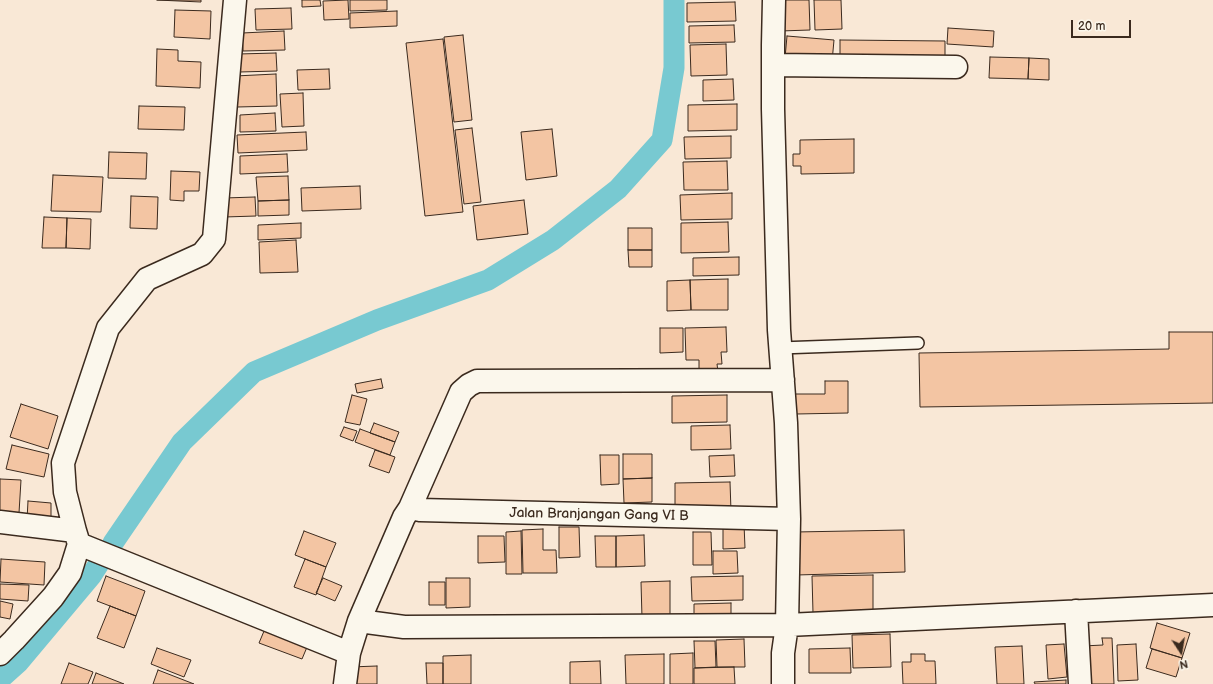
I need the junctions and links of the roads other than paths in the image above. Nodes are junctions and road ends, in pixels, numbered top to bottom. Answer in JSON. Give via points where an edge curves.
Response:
{"nodes":[{"id":1,"x":235,"y":0,"type":"edge"},
{"id":2,"x":774,"y":0,"type":"edge"},
{"id":3,"x":773,"y":65,"type":"junction"},
{"id":4,"x":956,"y":66,"type":"dead end"},
{"id":5,"x":918,"y":342,"type":"dead end"},
{"id":6,"x":780,"y":348,"type":"junction"},
{"id":7,"x":782,"y":380,"type":"junction"},
{"id":8,"x":410,"y":508,"type":"junction"},
{"id":9,"x":789,"y":519,"type":"junction"},
{"id":10,"x":0,"y":522,"type":"edge"},
{"id":11,"x":77,"y":538,"type":"junction"},
{"id":12,"x":1213,"y":606,"type":"edge"},
{"id":13,"x":1076,"y":611,"type":"junction"},
{"id":14,"x":359,"y":621,"type":"junction"},
{"id":15,"x":787,"y":625,"type":"junction"},
{"id":16,"x":349,"y":653,"type":"junction"},
{"id":17,"x":0,"y":654,"type":"edge"},
{"id":18,"x":345,"y":684,"type":"edge"},
{"id":19,"x":783,"y":684,"type":"edge"},
{"id":20,"x":1080,"y":684,"type":"edge"}],
"edges":[{"from":1,"to":11,"type":"street","via":[[214,239],[202,254],[147,279],[108,328],[63,463],[65,492]]},
{"from":2,"to":3,"type":"street"},
{"from":3,"to":4,"type":"street"},
{"from":3,"to":6,"type":"street"},
{"from":5,"to":6,"type":"lane"},
{"from":6,"to":7,"type":"street"},
{"from":7,"to":8,"type":"street","via":[[478,381],[461,392]]},
{"from":7,"to":9,"type":"street"},
{"from":8,"to":9,"type":"street","name":"Jalan Branjangan Gang VI B"},
{"from":8,"to":14,"type":"street"},
{"from":9,"to":15,"type":"street"},
{"from":10,"to":11,"type":"street"},
{"from":11,"to":16,"type":"street"},
{"from":11,"to":17,"type":"street","via":[[70,573],[53,597]]},
{"from":12,"to":13,"type":"street"},
{"from":13,"to":15,"type":"street"},
{"from":13,"to":20,"type":"street"},
{"from":14,"to":15,"type":"street","via":[[404,627]]},
{"from":14,"to":16,"type":"street"},
{"from":15,"to":19,"type":"street","via":[[783,653]]},
{"from":16,"to":18,"type":"street"}]}
